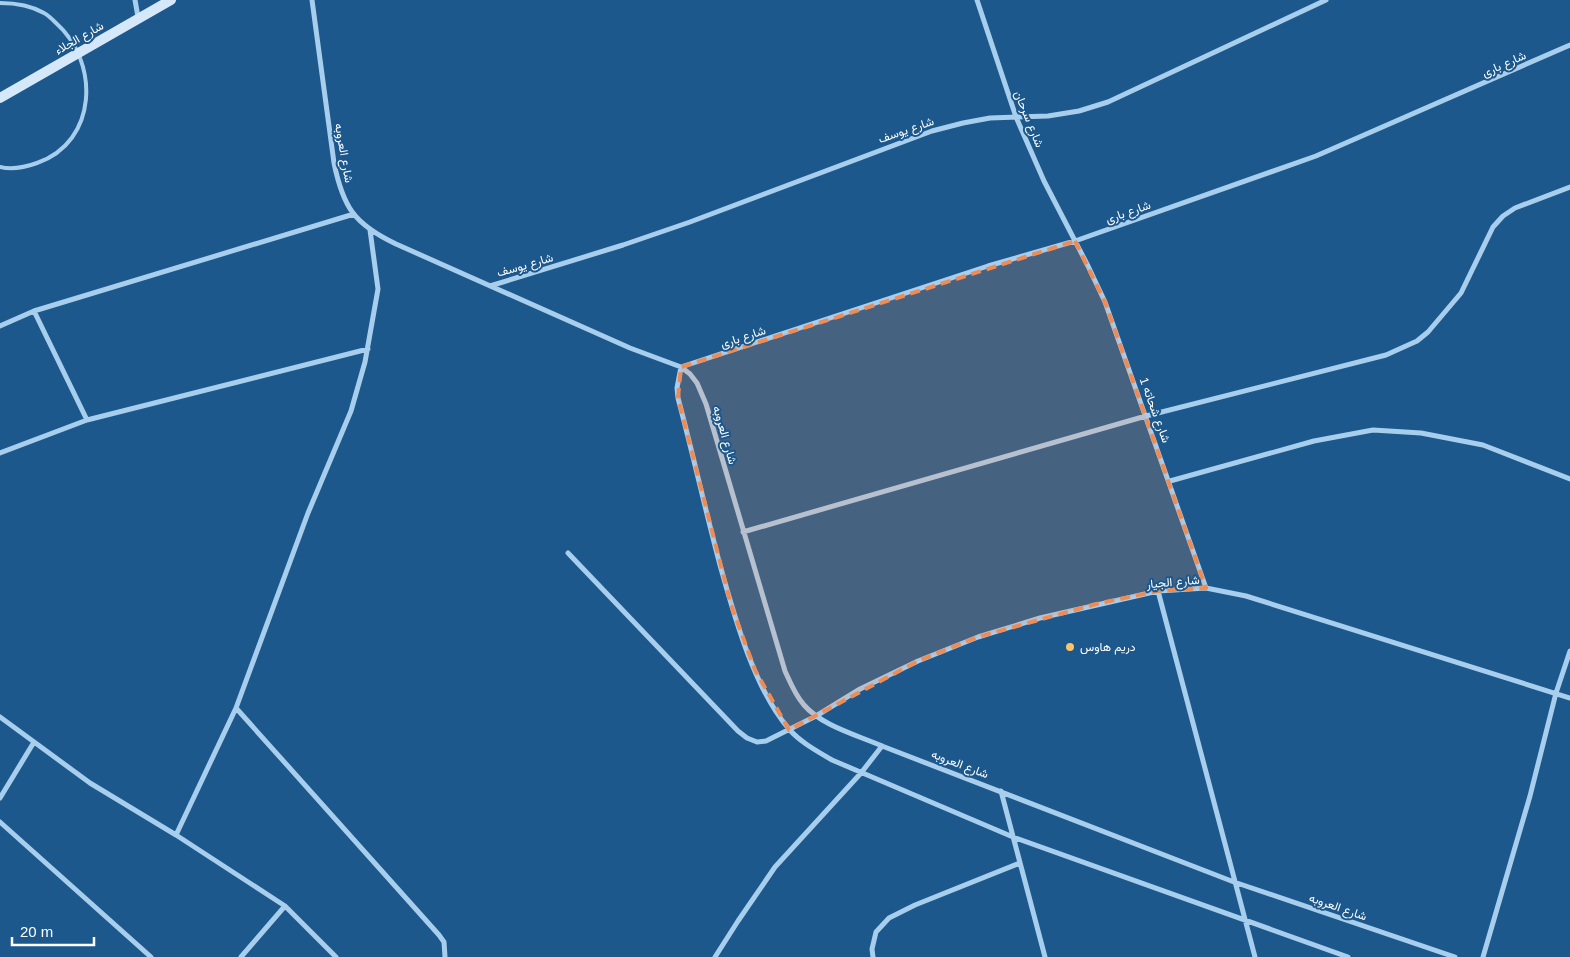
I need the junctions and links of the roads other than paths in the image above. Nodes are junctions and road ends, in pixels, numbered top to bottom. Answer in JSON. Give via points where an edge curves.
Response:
{"nodes":[{"id":1,"x":136,"y":0,"type":"edge"},
{"id":2,"x":171,"y":0,"type":"edge"},
{"id":3,"x":312,"y":0,"type":"edge"},
{"id":4,"x":977,"y":0,"type":"edge"},
{"id":5,"x":1326,"y":0,"type":"edge"},
{"id":6,"x":0,"y":3,"type":"edge"},
{"id":7,"x":138,"y":18,"type":"junction"},
{"id":8,"x":1570,"y":45,"type":"edge"},
{"id":9,"x":79,"y":52,"type":"junction"},
{"id":10,"x":0,"y":98,"type":"edge"},
{"id":11,"x":1016,"y":117,"type":"junction"},
{"id":12,"x":0,"y":167,"type":"edge"},
{"id":13,"x":1570,"y":187,"type":"edge"},
{"id":14,"x":354,"y":214,"type":"junction"},
{"id":15,"x":370,"y":230,"type":"junction"},
{"id":16,"x":1075,"y":241,"type":"junction"},
{"id":17,"x":490,"y":286,"type":"junction"},
{"id":18,"x":34,"y":311,"type":"junction"},
{"id":19,"x":0,"y":326,"type":"edge"},
{"id":20,"x":368,"y":349,"type":"junction"},
{"id":21,"x":681,"y":367,"type":"junction"},
{"id":22,"x":1146,"y":416,"type":"junction"},
{"id":23,"x":87,"y":420,"type":"junction"},
{"id":24,"x":0,"y":453,"type":"edge"},
{"id":25,"x":1570,"y":479,"type":"edge"},
{"id":26,"x":1170,"y":481,"type":"junction"},
{"id":27,"x":743,"y":532,"type":"junction"},
{"id":28,"x":568,"y":553,"type":"dead end"},
{"id":29,"x":1206,"y":588,"type":"junction"},
{"id":30,"x":1158,"y":591,"type":"junction"},
{"id":31,"x":1570,"y":651,"type":"edge"},
{"id":32,"x":1556,"y":693,"type":"junction"},
{"id":33,"x":1570,"y":698,"type":"edge"},
{"id":34,"x":236,"y":708,"type":"junction"},
{"id":35,"x":816,"y":716,"type":"junction"},
{"id":36,"x":0,"y":717,"type":"edge"},
{"id":37,"x":789,"y":730,"type":"junction"},
{"id":38,"x":34,"y":742,"type":"junction"},
{"id":39,"x":882,"y":746,"type":"junction"},
{"id":40,"x":861,"y":773,"type":"junction"},
{"id":41,"x":1001,"y":791,"type":"junction"},
{"id":42,"x":0,"y":798,"type":"edge"},
{"id":43,"x":0,"y":822,"type":"edge"},
{"id":44,"x":176,"y":835,"type":"junction"},
{"id":45,"x":1013,"y":837,"type":"junction"},
{"id":46,"x":1020,"y":863,"type":"junction"},
{"id":47,"x":1234,"y":882,"type":"junction"},
{"id":48,"x":285,"y":906,"type":"junction"},
{"id":49,"x":1245,"y":921,"type":"junction"},
{"id":50,"x":151,"y":957,"type":"edge"},
{"id":51,"x":241,"y":957,"type":"edge"},
{"id":52,"x":336,"y":957,"type":"edge"},
{"id":53,"x":444,"y":957,"type":"edge"},
{"id":54,"x":715,"y":957,"type":"edge"},
{"id":55,"x":874,"y":957,"type":"edge"},
{"id":56,"x":1046,"y":957,"type":"edge"},
{"id":57,"x":1255,"y":957,"type":"edge"},
{"id":58,"x":1348,"y":957,"type":"edge"},
{"id":59,"x":1454,"y":957,"type":"edge"},
{"id":60,"x":1483,"y":957,"type":"edge"}],
"edges":[{"from":1,"to":7,"type":"street"},
{"from":2,"to":7,"type":"street","name":"شارع الجلاء"},
{"from":3,"to":14,"type":"street","name":"شارع العروبه","via":[[338,184]]},
{"from":4,"to":11,"type":"street","name":"شارع سرحان"},
{"from":5,"to":11,"type":"street","name":"شارع يوسف","via":[[1108,102],[1048,116]]},
{"from":6,"to":9,"type":"lane","via":[[20,3],[45,13],[65,31]]},
{"from":7,"to":9,"type":"street","name":"شارع الجلاء"},
{"from":8,"to":16,"type":"street","name":"شارع بارى","via":[[1316,156]]},
{"from":9,"to":10,"type":"street","name":"شارع الجلاء"},
{"from":9,"to":12,"type":"lane","via":[[87,101],[81,124],[68,144],[50,159],[27,167]]},
{"from":11,"to":16,"type":"street","name":"شارع سرحان"},
{"from":11,"to":17,"type":"street","name":"شارع يوسف","via":[[972,121],[932,131],[690,222]]},
{"from":13,"to":22,"type":"street","via":[[1515,208],[1503,216],[1461,292],[1417,341],[1386,355]]},
{"from":14,"to":15,"type":"street","name":"شارع العروبه"},
{"from":14,"to":18,"type":"street"},
{"from":15,"to":17,"type":"street","name":"شارع العروبه"},
{"from":15,"to":20,"type":"street","via":[[378,289]]},
{"from":16,"to":21,"type":"street","name":"شارع بارى","via":[[988,266]]},
{"from":16,"to":22,"type":"street","name":"شارع شحاته 1","via":[[1105,302]]},
{"from":17,"to":21,"type":"street","name":"شارع العروبه"},
{"from":18,"to":19,"type":"street"},
{"from":18,"to":23,"type":"street"},
{"from":20,"to":23,"type":"street"},
{"from":20,"to":34,"type":"street","via":[[351,411],[308,513]]},
{"from":21,"to":27,"type":"street","name":"شارع العروبه","via":[[690,374],[703,394]]},
{"from":21,"to":37,"type":"street","via":[[678,398],[731,605],[755,670]]},
{"from":22,"to":26,"type":"street","name":"شارع شحاته 1"},
{"from":22,"to":27,"type":"street"},
{"from":23,"to":24,"type":"street"},
{"from":25,"to":26,"type":"street","via":[[1483,445],[1422,433],[1373,430],[1314,441]]},
{"from":26,"to":29,"type":"street","name":"شارع شحاته 1"},
{"from":27,"to":35,"type":"street","name":"شارع العروبه","via":[[785,670],[804,705]]},
{"from":28,"to":37,"type":"street","name":"شارع الجيار","via":[[738,731],[757,742]]},
{"from":29,"to":30,"type":"street","name":"شارع الجيار"},
{"from":29,"to":32,"type":"street","name":"شارع الجيار","via":[[1246,596]]},
{"from":30,"to":35,"type":"street","name":"شارع الجيار","via":[[1040,618],[978,637],[860,689]]},
{"from":30,"to":47,"type":"street"},
{"from":31,"to":32,"type":"street"},
{"from":32,"to":33,"type":"street","name":"شارع الجيار"},
{"from":32,"to":60,"type":"street"},
{"from":34,"to":44,"type":"street"},
{"from":34,"to":53,"type":"street","via":[[439,935],[444,942]]},
{"from":35,"to":37,"type":"street","name":"شارع الجيار"},
{"from":35,"to":39,"type":"street","name":"شارع العروبه"},
{"from":36,"to":38,"type":"street"},
{"from":37,"to":40,"type":"street","via":[[832,760]]},
{"from":38,"to":42,"type":"street"},
{"from":38,"to":44,"type":"street","via":[[90,783]]},
{"from":39,"to":40,"type":"street"},
{"from":39,"to":41,"type":"street","name":"شارع العروبه"},
{"from":40,"to":45,"type":"street"},
{"from":40,"to":54,"type":"street","via":[[775,866]]},
{"from":41,"to":45,"type":"street"},
{"from":41,"to":47,"type":"street","name":"شارع العروبه"},
{"from":43,"to":50,"type":"street"},
{"from":44,"to":48,"type":"street"},
{"from":45,"to":46,"type":"street"},
{"from":45,"to":49,"type":"street"},
{"from":46,"to":55,"type":"street","via":[[889,918],[876,932],[872,949]]},
{"from":46,"to":56,"type":"street"},
{"from":47,"to":49,"type":"street"},
{"from":47,"to":59,"type":"street","name":"شارع العروبه"},
{"from":48,"to":51,"type":"street"},
{"from":48,"to":52,"type":"street"},
{"from":49,"to":57,"type":"street"},
{"from":49,"to":58,"type":"street"}]}
